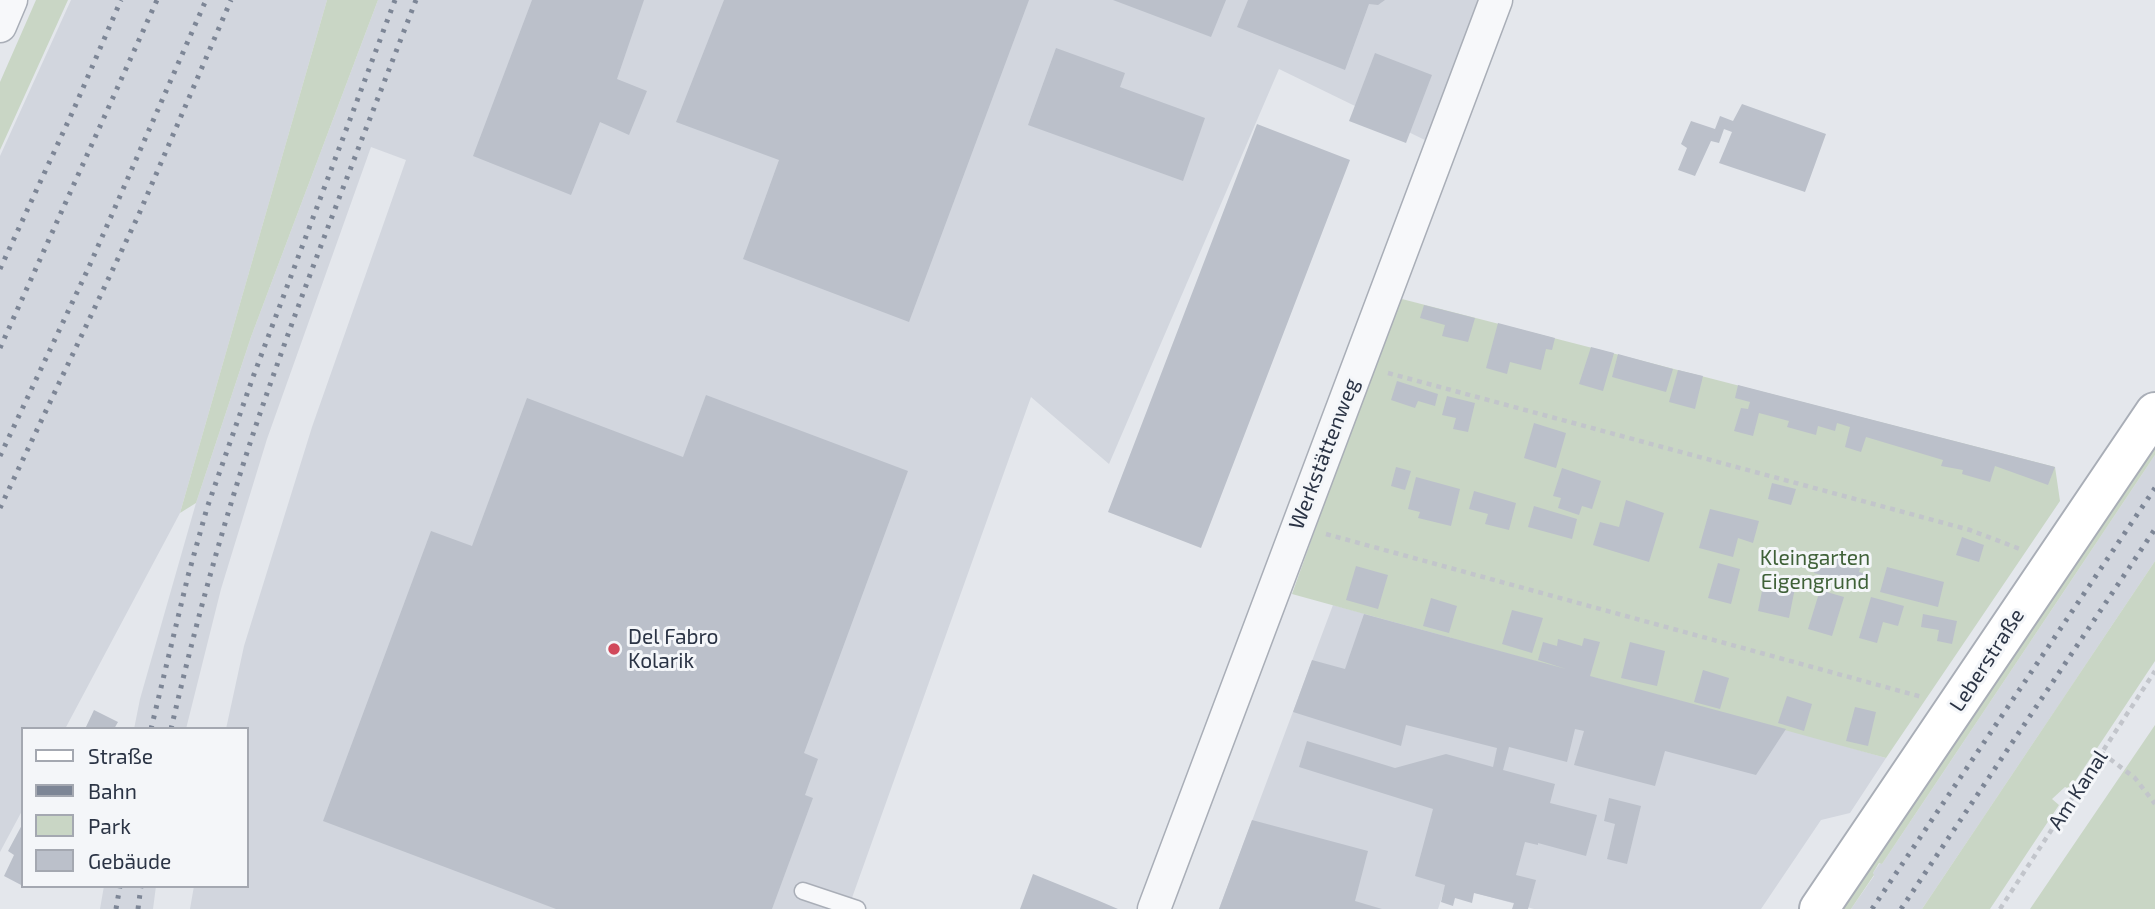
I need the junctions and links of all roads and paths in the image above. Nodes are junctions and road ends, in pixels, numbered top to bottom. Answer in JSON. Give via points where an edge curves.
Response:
{"nodes":[{"id":1,"x":11,"y":0,"type":"edge"},
{"id":2,"x":1496,"y":0,"type":"edge"},
{"id":3,"x":0,"y":26,"type":"edge"},
{"id":4,"x":1386,"y":372,"type":"dead end"},
{"id":5,"x":2155,"y":412,"type":"edge"},
{"id":6,"x":1306,"y":528,"type":"junction"},
{"id":7,"x":2026,"y":551,"type":"dead end"},
{"id":8,"x":2155,"y":671,"type":"edge"},
{"id":9,"x":1927,"y":698,"type":"dead end"},
{"id":10,"x":2102,"y":753,"type":"junction"},
{"id":11,"x":2155,"y":804,"type":"edge"},
{"id":12,"x":803,"y":891,"type":"dead end"},
{"id":13,"x":857,"y":909,"type":"edge"},
{"id":14,"x":1154,"y":909,"type":"edge"},
{"id":15,"x":1819,"y":909,"type":"edge"},
{"id":16,"x":2000,"y":909,"type":"edge"}],
"edges":[{"from":1,"to":3,"type":"street"},
{"from":2,"to":6,"type":"street","name":"Werkstättenweg"},
{"from":4,"to":7,"type":"path","via":[[1970,530]]},
{"from":5,"to":15,"type":"main road","name":"Leberstraße"},
{"from":6,"to":9,"type":"path"},
{"from":6,"to":14,"type":"street","name":"Werkstättenweg"},
{"from":8,"to":10,"type":"path","name":"Am Kanal"},
{"from":10,"to":11,"type":"path","via":[[2135,778]]},
{"from":10,"to":16,"type":"path","name":"Am Kanal"},
{"from":12,"to":13,"type":"lane"}]}
